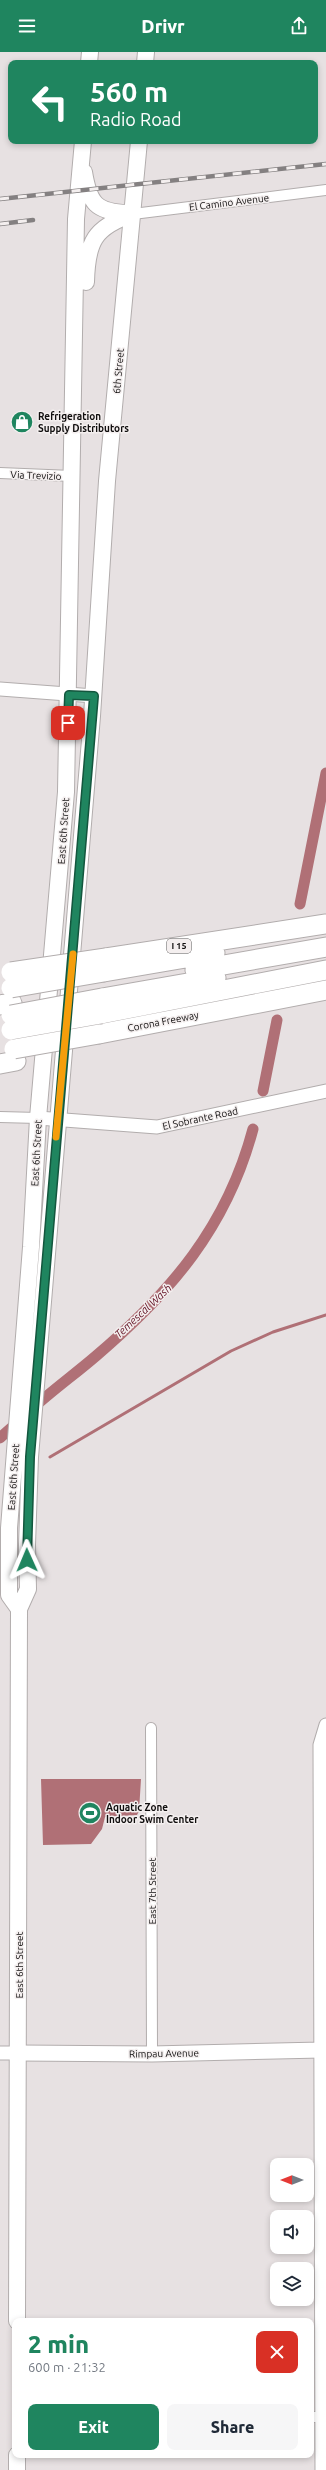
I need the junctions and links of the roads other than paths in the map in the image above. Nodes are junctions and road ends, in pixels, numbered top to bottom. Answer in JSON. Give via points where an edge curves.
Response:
{"nodes":[{"id":1,"x":83,"y":144,"type":"edge"},
{"id":2,"x":83,"y":144,"type":"edge"},
{"id":3,"x":138,"y":144,"type":"edge"},
{"id":4,"x":326,"y":190,"type":"edge"},
{"id":5,"x":133,"y":214,"type":"junction"},
{"id":6,"x":73,"y":370,"type":"junction"},
{"id":7,"x":0,"y":473,"type":"edge"},
{"id":8,"x":72,"y":476,"type":"junction"},
{"id":9,"x":0,"y":689,"type":"edge"},
{"id":10,"x":69,"y":695,"type":"junction"},
{"id":11,"x":94,"y":696,"type":"junction"},
{"id":12,"x":326,"y":924,"type":"edge"},
{"id":13,"x":325,"y":955,"type":"edge"},
{"id":14,"x":248,"y":960,"type":"junction"},
{"id":15,"x":103,"y":986,"type":"junction"},
{"id":16,"x":323,"y":990,"type":"edge"},
{"id":17,"x":6,"y":1003,"type":"edge"},
{"id":18,"x":8,"y":1057,"type":"edge"},
{"id":19,"x":326,"y":1091,"type":"edge"},
{"id":20,"x":0,"y":1116,"type":"edge"},
{"id":21,"x":38,"y":1118,"type":"junction"},
{"id":22,"x":57,"y":1120,"type":"junction"},
{"id":23,"x":18,"y":1609,"type":"junction"},
{"id":24,"x":326,"y":1725,"type":"edge"},
{"id":25,"x":151,"y":1728,"type":"dead end"},
{"id":26,"x":324,"y":2048,"type":"edge"},
{"id":27,"x":0,"y":2053,"type":"edge"},
{"id":28,"x":19,"y":2053,"type":"junction"},
{"id":29,"x":152,"y":2054,"type":"junction"},
{"id":30,"x":17,"y":2318,"type":"edge"},
{"id":31,"x":324,"y":2348,"type":"edge"},
{"id":32,"x":316,"y":2417,"type":"edge"},
{"id":33,"x":17,"y":2458,"type":"edge"},
{"id":34,"x":17,"y":2470,"type":"edge"},
{"id":35,"x":322,"y":2470,"type":"edge"}],
"edges":[{"from":1,"to":5,"type":"main road","via":[[84,173],[88,191],[97,207],[108,212]]},
{"from":2,"to":6,"type":"main road","via":[[76,219]]},
{"from":3,"to":5,"type":"main road","name":"6th Street"},
{"from":4,"to":5,"type":"street","name":"El Camino Avenue"},
{"from":5,"to":6,"type":"main road","via":[[111,221],[90,246],[86,264],[84,328]]},
{"from":5,"to":11,"type":"main road","name":"6th Street","via":[[104,518]]},
{"from":6,"to":8,"type":"main road"},
{"from":7,"to":8,"type":"street","name":"Via Trevizio"},
{"from":8,"to":10,"type":"main road"},
{"from":9,"to":10,"type":"street"},
{"from":10,"to":11,"type":"street"},
{"from":10,"to":21,"type":"main road","name":"East 6th Street","via":[[66,795]]},
{"from":11,"to":22,"type":"main road","name":"East 6th Street"},
{"from":12,"to":14,"type":"highway","number":"I 15"},
{"from":13,"to":14,"type":"highway"},
{"from":13,"to":14,"type":"highway"},
{"from":14,"to":15,"type":"highway","number":"I 15"},
{"from":14,"to":15,"type":"highway"},
{"from":14,"to":15,"type":"highway"},
{"from":15,"to":17,"type":"highway","number":"I 15","bridge":true},
{"from":15,"to":17,"type":"highway","bridge":true},
{"from":15,"to":17,"type":"highway"},
{"from":16,"to":18,"type":"highway","name":"Corona Freeway","bridge":true,"via":[[64,1041],[40,1056]]},
{"from":19,"to":22,"type":"street","name":"El Sobrante Road","via":[[157,1127]]},
{"from":20,"to":21,"type":"street","name":"El Sobrante Road"},
{"from":21,"to":22,"type":"street","name":"El Sobrante Road"},
{"from":21,"to":23,"type":"main road","name":"East 6th Street","via":[[31,1247],[9,1528],[8,1594]]},
{"from":22,"to":23,"type":"main road","name":"East 6th Street","via":[[31,1451],[27,1531],[28,1589]]},
{"from":23,"to":28,"type":"main road","name":"East 6th Street"},
{"from":24,"to":26,"type":"street","via":[[320,1745]]},
{"from":25,"to":29,"type":"street","name":"East 7th Street"},
{"from":26,"to":29,"type":"main road","name":"Rimpau Avenue"},
{"from":26,"to":31,"type":"street"},
{"from":27,"to":28,"type":"street","name":"Rimpau Avenue"},
{"from":28,"to":29,"type":"main road","name":"Rimpau Avenue"},
{"from":28,"to":30,"type":"main road","name":"East 6th Street"},
{"from":31,"to":32,"type":"street"},
{"from":32,"to":35,"type":"street"},
{"from":33,"to":34,"type":"main road"}]}
